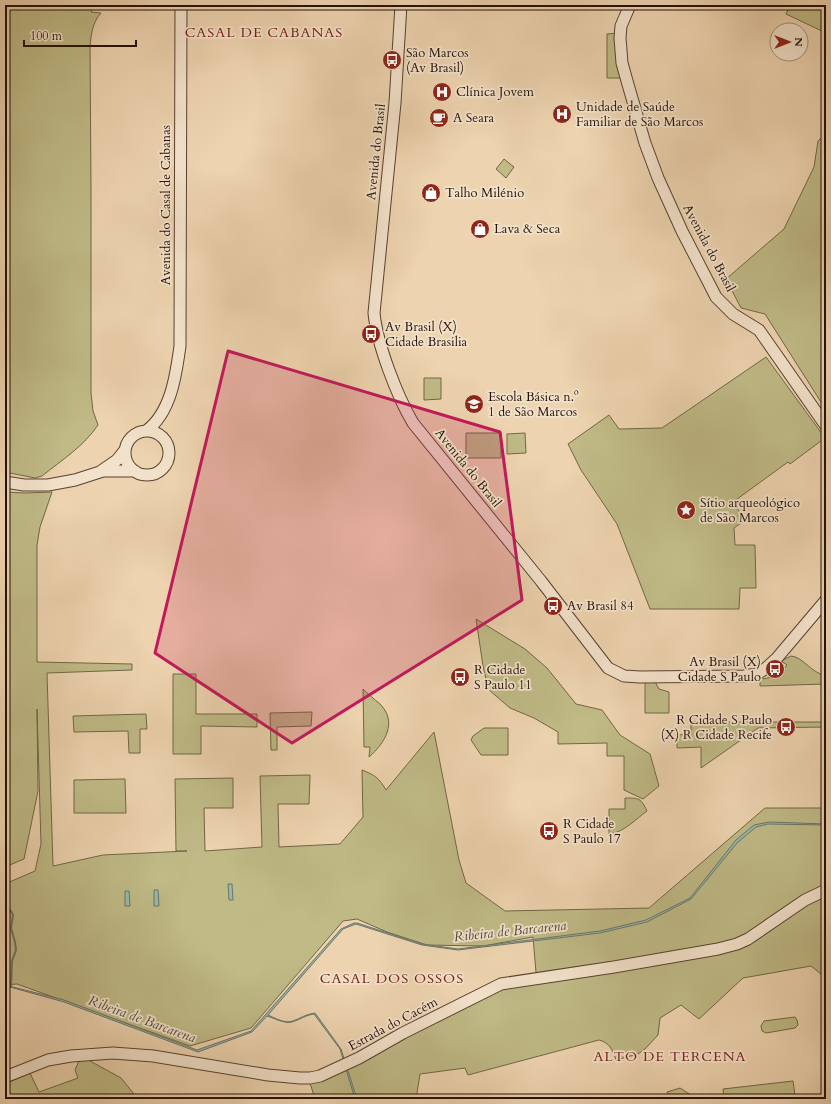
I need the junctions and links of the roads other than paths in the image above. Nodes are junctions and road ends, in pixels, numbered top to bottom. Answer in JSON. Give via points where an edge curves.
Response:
{"nodes":[{"id":1,"x":181,"y":5,"type":"edge"},
{"id":2,"x":401,"y":5,"type":"edge"},
{"id":3,"x":630,"y":5,"type":"edge"},
{"id":4,"x":166,"y":403,"type":"junction"},
{"id":5,"x":826,"y":426,"type":"edge"},
{"id":6,"x":146,"y":431,"type":"junction"},
{"id":7,"x":163,"y":438,"type":"junction"},
{"id":8,"x":125,"y":450,"type":"junction"},
{"id":9,"x":100,"y":472,"type":"junction"},
{"id":10,"x":135,"y":472,"type":"junction"},
{"id":11,"x":5,"y":482,"type":"edge"},
{"id":12,"x":826,"y":600,"type":"edge"},
{"id":13,"x":826,"y":890,"type":"edge"},
{"id":14,"x":5,"y":1078,"type":"edge"}],
"edges":[{"from":1,"to":4,"type":"street","name":"Avenida do Casal de Cabanas","via":[[181,328],[177,368]]},
{"from":2,"to":12,"type":"street","name":"Avenida do Brasil","via":[[395,103],[374,313],[385,358],[413,423],[608,668],[624,676],[757,674],[769,667]]},
{"from":3,"to":5,"type":"street","name":"Avenida do Brasil","via":[[621,26],[624,70],[645,143],[682,231],[716,297],[733,314],[759,330]]},
{"from":4,"to":6,"type":"street","name":"Avenida do Casal de Cabanas","via":[[158,420]]},
{"from":4,"to":7,"type":"street","name":"Avenida do Casal de Cabanas"},
{"from":6,"to":7,"type":"street"},
{"from":6,"to":8,"type":"street","name":"Avenida do Casal de Cabanas","via":[[132,436]]},
{"from":7,"to":10,"type":"street","name":"Avenida do Casal de Cabanas","via":[[169,452],[160,471],[148,475]]},
{"from":8,"to":9,"type":"street","name":"Avenida do Casal de Cabanas","via":[[117,460]]},
{"from":8,"to":10,"type":"street","via":[[126,460]]},
{"from":9,"to":10,"type":"street","name":"Avenida do Casal de Cabanas"},
{"from":9,"to":11,"type":"street","name":"Avenida do Casal de Cabanas","via":[[48,485]]},
{"from":13,"to":14,"type":"street","name":"Estrada do Cacém","via":[[805,900],[737,944],[614,967],[501,984],[320,1076],[310,1078],[268,1075],[153,1056],[113,1053],[48,1060]]}]}
